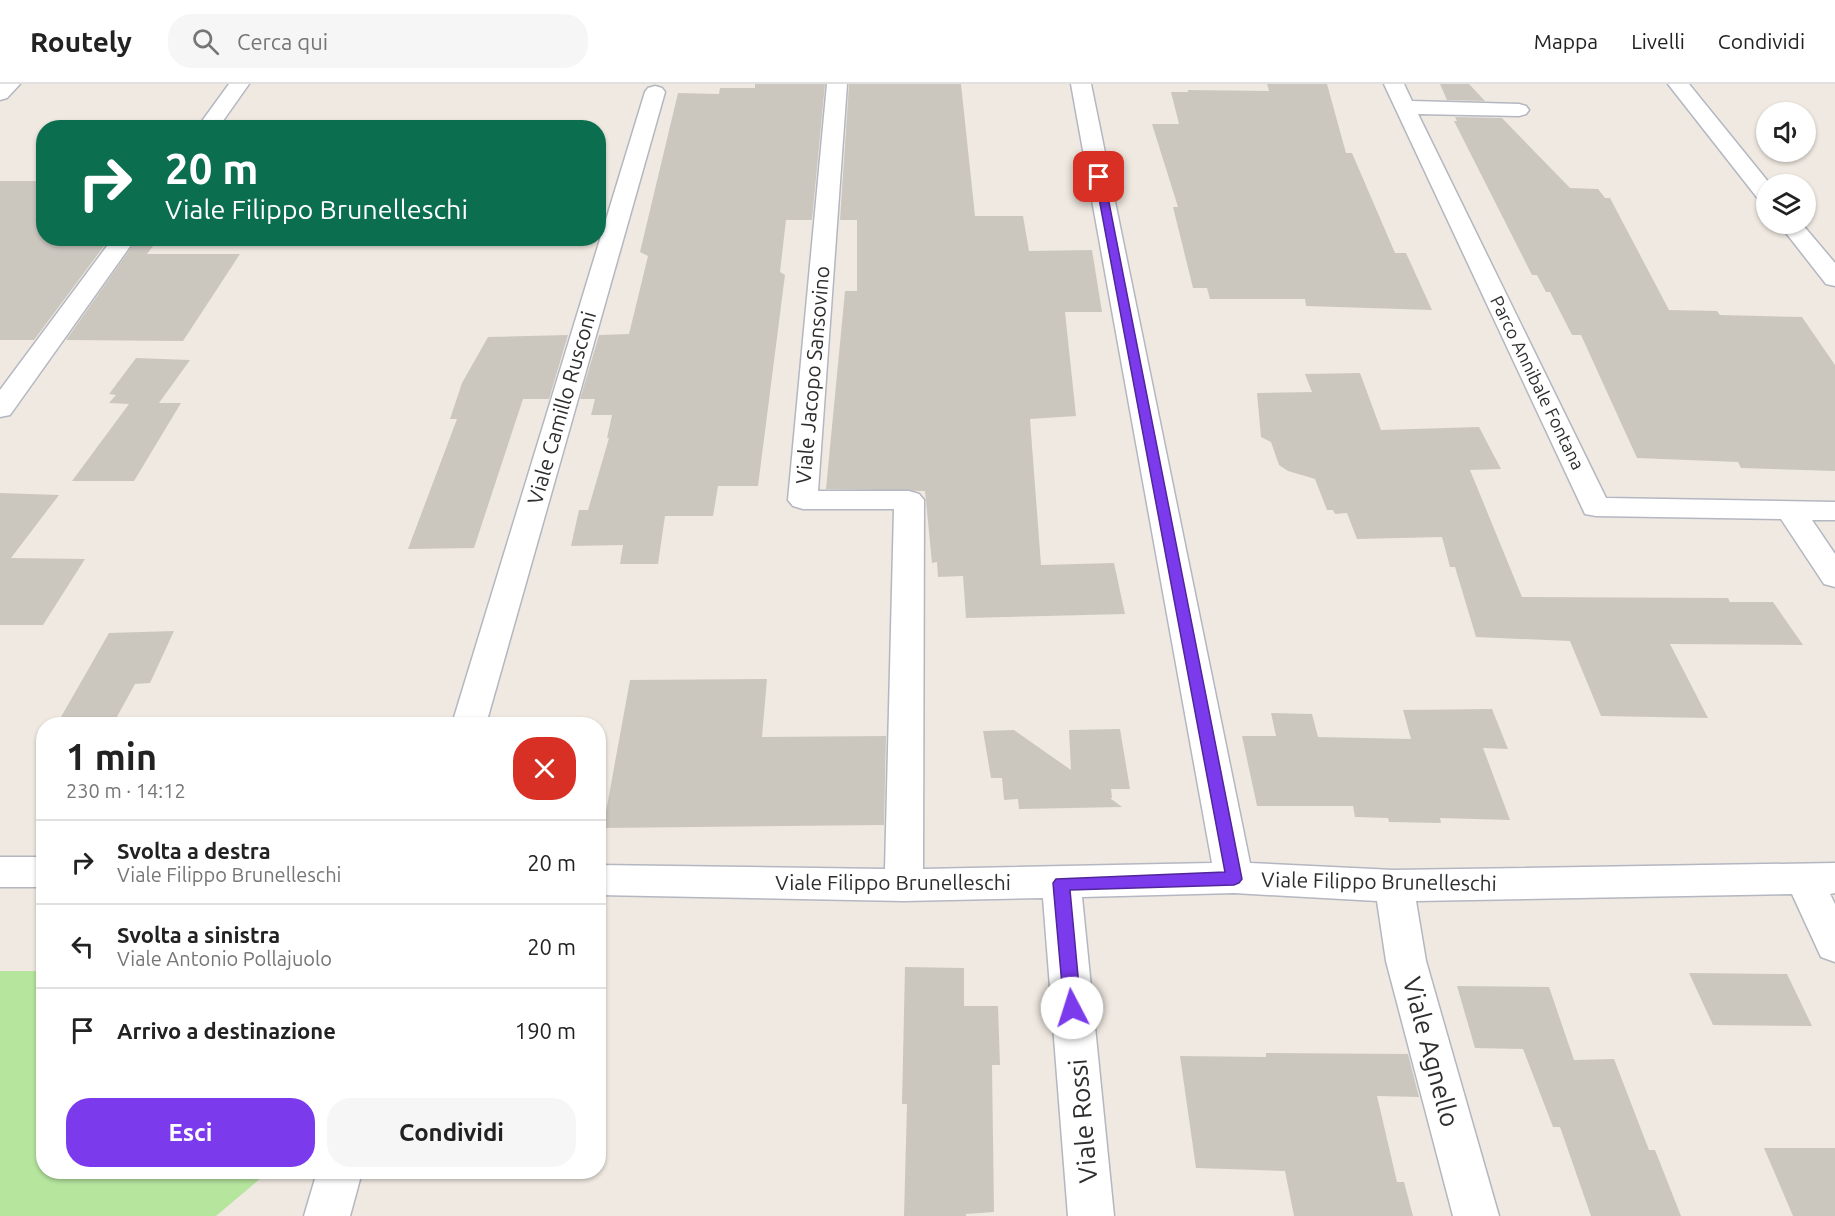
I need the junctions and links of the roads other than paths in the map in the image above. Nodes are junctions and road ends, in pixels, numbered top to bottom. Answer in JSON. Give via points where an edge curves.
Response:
{"nodes":[{"id":1,"x":10,"y":84,"type":"edge"},
{"id":2,"x":239,"y":84,"type":"edge"},
{"id":3,"x":837,"y":84,"type":"edge"},
{"id":4,"x":1081,"y":84,"type":"edge"},
{"id":5,"x":1678,"y":84,"type":"edge"},
{"id":6,"x":655,"y":92,"type":"dead end"},
{"id":7,"x":0,"y":94,"type":"edge"},
{"id":8,"x":1399,"y":96,"type":"edge"},
{"id":9,"x":1519,"y":110,"type":"dead end"},
{"id":10,"x":213,"y":120,"type":"edge"},
{"id":11,"x":1756,"y":181,"type":"edge"},
{"id":12,"x":1798,"y":234,"type":"edge"},
{"id":13,"x":119,"y":246,"type":"edge"},
{"id":14,"x":1835,"y":279,"type":"edge"},
{"id":15,"x":0,"y":409,"type":"edge"},
{"id":16,"x":1790,"y":510,"type":"junction"},
{"id":17,"x":1835,"y":511,"type":"edge"},
{"id":18,"x":1835,"y":577,"type":"edge"},
{"id":19,"x":471,"y":717,"type":"edge"},
{"id":20,"x":0,"y":872,"type":"edge"},
{"id":21,"x":36,"y":872,"type":"edge"},
{"id":22,"x":1820,"y":878,"type":"edge"},
{"id":23,"x":1234,"y":879,"type":"junction"},
{"id":24,"x":606,"y":880,"type":"edge"},
{"id":25,"x":1061,"y":883,"type":"junction"},
{"id":26,"x":903,"y":885,"type":"junction"},
{"id":27,"x":1394,"y":886,"type":"junction"},
{"id":28,"x":1835,"y":945,"type":"edge"},
{"id":29,"x":338,"y":1179,"type":"edge"},
{"id":30,"x":327,"y":1216,"type":"edge"},
{"id":31,"x":1091,"y":1216,"type":"edge"},
{"id":32,"x":1476,"y":1216,"type":"edge"}],
"edges":[{"from":1,"to":7,"type":"street"},
{"from":2,"to":10,"type":"street"},
{"from":3,"to":26,"type":"street","name":"Viale Jacopo Sansovino","via":[[803,500],[909,500]]},
{"from":4,"to":23,"type":"street"},
{"from":5,"to":11,"type":"street"},
{"from":6,"to":19,"type":"street","name":"Viale Camillo Rusconi"},
{"from":8,"to":9,"type":"street"},
{"from":8,"to":16,"type":"street","name":"Parco Annibale Fontana","via":[[1596,507]]},
{"from":12,"to":14,"type":"street"},
{"from":13,"to":15,"type":"street"},
{"from":16,"to":17,"type":"street","name":"Parco Annibale Fontana"},
{"from":16,"to":18,"type":"street"},
{"from":20,"to":21,"type":"street"},
{"from":22,"to":27,"type":"street","name":"Viale Filippo Brunelleschi"},
{"from":22,"to":28,"type":"street"},
{"from":23,"to":25,"type":"street","name":"Viale Filippo Brunelleschi"},
{"from":23,"to":27,"type":"street","name":"Viale Filippo Brunelleschi"},
{"from":24,"to":26,"type":"street","name":"Viale Filippo Brunelleschi"},
{"from":25,"to":26,"type":"street","name":"Viale Filippo Brunelleschi"},
{"from":25,"to":31,"type":"street","name":"Viale Rossi"},
{"from":27,"to":32,"type":"street","name":"Viale Agnello","via":[[1406,961]]},
{"from":29,"to":30,"type":"street"}]}
